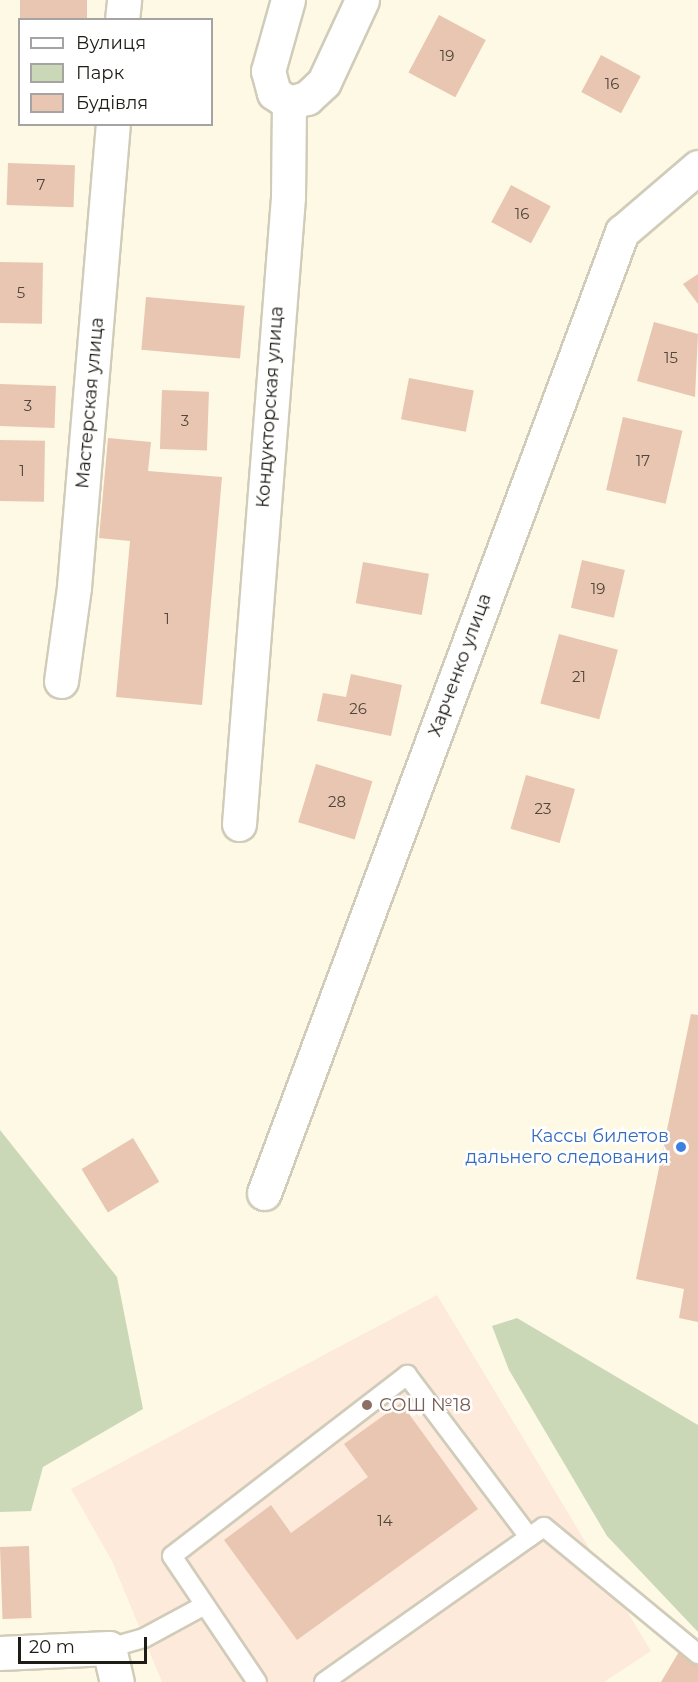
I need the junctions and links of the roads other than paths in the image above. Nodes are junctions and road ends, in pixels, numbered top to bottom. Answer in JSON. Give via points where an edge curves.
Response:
{"nodes":[{"id":1,"x":124,"y":0,"type":"edge"},
{"id":2,"x":288,"y":0,"type":"edge"},
{"id":3,"x":362,"y":0,"type":"edge"},
{"id":4,"x":122,"y":18,"type":"edge"},
{"id":5,"x":289,"y":103,"type":"junction"},
{"id":6,"x":113,"y":126,"type":"edge"},
{"id":7,"x":698,"y":167,"type":"edge"},
{"id":8,"x":61,"y":681,"type":"dead end"},
{"id":9,"x":239,"y":824,"type":"dead end"},
{"id":10,"x":264,"y":1193,"type":"dead end"},
{"id":11,"x":529,"y":1537,"type":"junction"},
{"id":12,"x":205,"y":1605,"type":"junction"},
{"id":13,"x":109,"y":1648,"type":"junction"},
{"id":14,"x":0,"y":1653,"type":"edge"},
{"id":15,"x":698,"y":1654,"type":"edge"},
{"id":16,"x":117,"y":1682,"type":"edge"},
{"id":17,"x":257,"y":1682,"type":"edge"},
{"id":18,"x":324,"y":1682,"type":"edge"}],
"edges":[{"from":1,"to":4,"type":"street"},
{"from":2,"to":5,"type":"street","via":[[268,71],[274,93]]},
{"from":3,"to":5,"type":"street","via":[[324,82],[307,98]]},
{"from":5,"to":9,"type":"street","name":"Кондукторская улица","via":[[288,197]]},
{"from":6,"to":8,"type":"street","name":"Мастерская улица","via":[[75,587]]},
{"from":7,"to":10,"type":"street","name":"Харченко улица","via":[[622,232]]},
{"from":11,"to":12,"type":"lane","via":[[407,1375],[172,1556]]},
{"from":11,"to":15,"type":"lane","via":[[544,1527]]},
{"from":11,"to":18,"type":"lane"},
{"from":12,"to":13,"type":"lane","via":[[144,1638]]},
{"from":12,"to":17,"type":"lane"},
{"from":13,"to":14,"type":"street"},
{"from":13,"to":16,"type":"street"}]}
